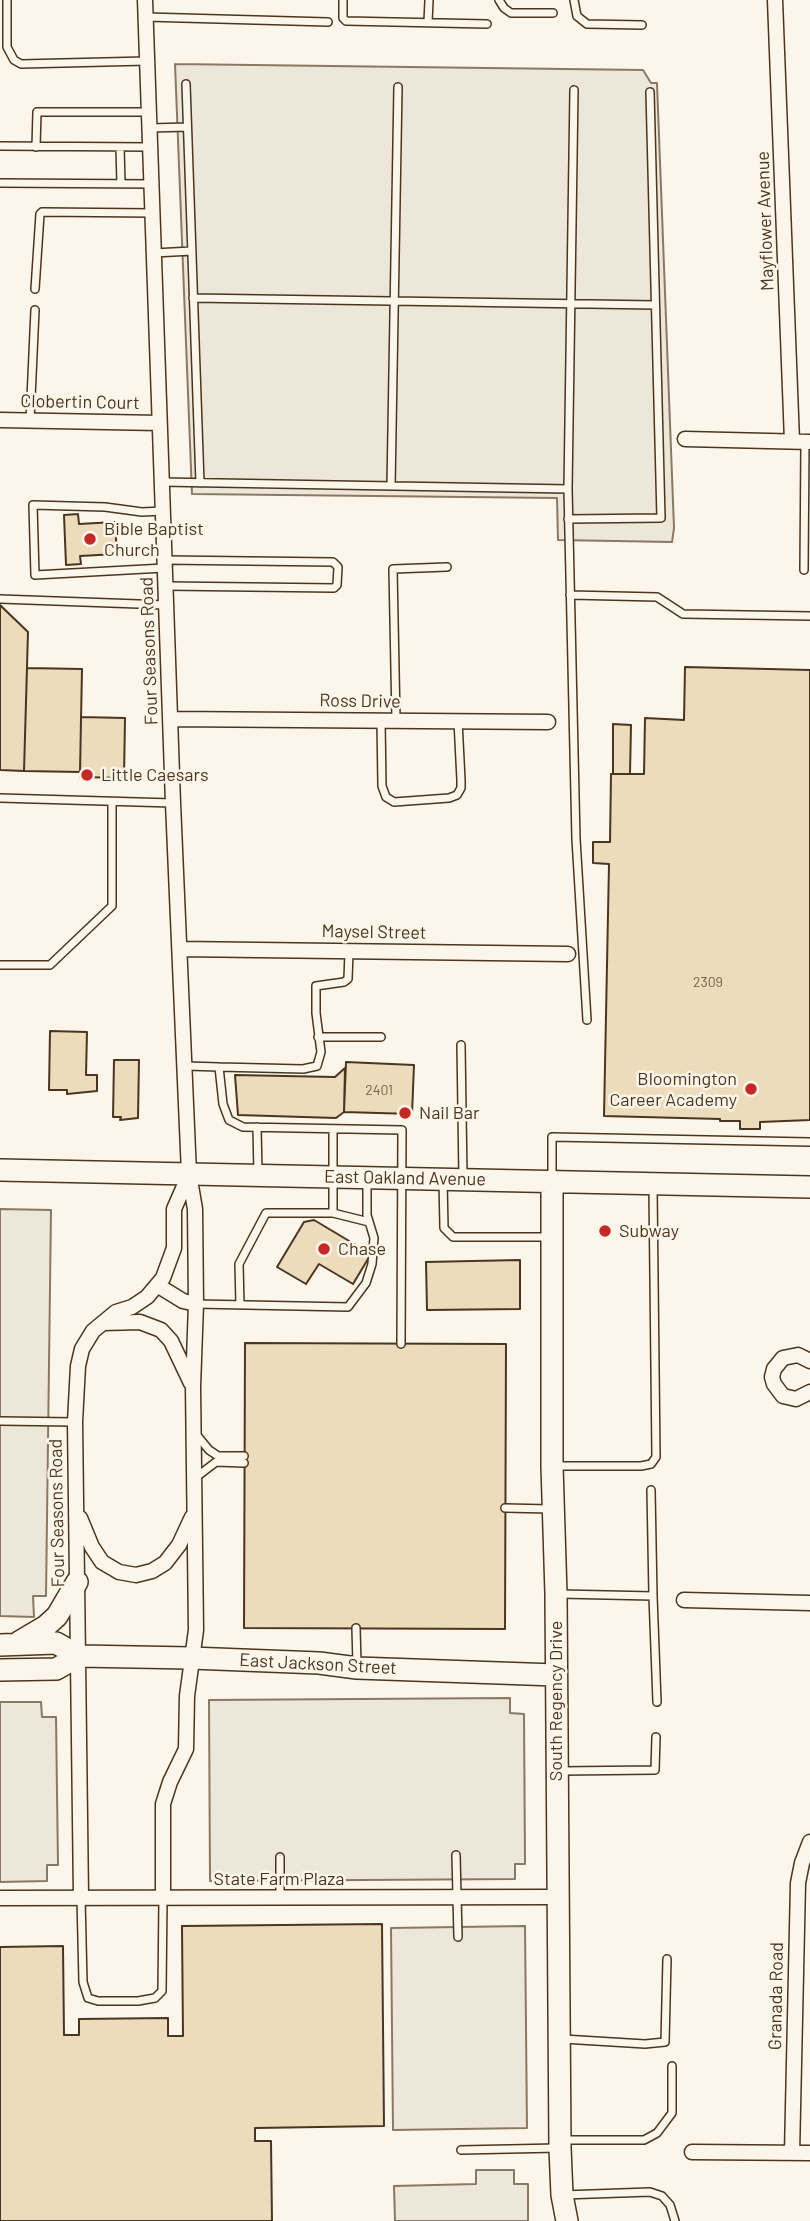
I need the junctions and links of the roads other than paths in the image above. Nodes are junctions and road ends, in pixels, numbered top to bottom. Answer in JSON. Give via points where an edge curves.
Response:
{"nodes":[{"id":1,"x":7,"y":0,"type":"edge"},
{"id":2,"x":145,"y":0,"type":"edge"},
{"id":3,"x":343,"y":0,"type":"edge"},
{"id":4,"x":429,"y":0,"type":"edge"},
{"id":5,"x":499,"y":0,"type":"edge"},
{"id":6,"x":574,"y":0,"type":"edge"},
{"id":7,"x":775,"y":0,"type":"edge"},
{"id":8,"x":553,"y":13,"type":"dead end"},
{"id":9,"x":145,"y":17,"type":"junction"},
{"id":10,"x":328,"y":22,"type":"dead end"},
{"id":11,"x":428,"y":22,"type":"junction"},
{"id":12,"x":487,"y":24,"type":"dead end"},
{"id":13,"x":642,"y":25,"type":"dead end"},
{"id":14,"x":147,"y":61,"type":"junction"},
{"id":15,"x":186,"y":84,"type":"dead end"},
{"id":16,"x":398,"y":87,"type":"dead end"},
{"id":17,"x":574,"y":90,"type":"dead end"},
{"id":18,"x":649,"y":92,"type":"dead end"},
{"id":19,"x":148,"y":112,"type":"junction"},
{"id":20,"x":187,"y":127,"type":"junction"},
{"id":21,"x":149,"y":128,"type":"junction"},
{"id":22,"x":0,"y":146,"type":"edge"},
{"id":23,"x":36,"y":146,"type":"junction"},
{"id":24,"x":120,"y":147,"type":"junction"},
{"id":25,"x":149,"y":147,"type":"junction"},
{"id":26,"x":0,"y":183,"type":"edge"},
{"id":27,"x":121,"y":184,"type":"junction"},
{"id":28,"x":151,"y":184,"type":"junction"},
{"id":29,"x":152,"y":213,"type":"junction"},
{"id":30,"x":192,"y":251,"type":"junction"},
{"id":31,"x":153,"y":253,"type":"junction"},
{"id":32,"x":35,"y":289,"type":"dead end"},
{"id":33,"x":193,"y":298,"type":"junction"},
{"id":34,"x":394,"y":301,"type":"junction"},
{"id":35,"x":571,"y":303,"type":"junction"},
{"id":36,"x":655,"y":304,"type":"junction"},
{"id":37,"x":34,"y":310,"type":"dead end"},
{"id":38,"x":0,"y":420,"type":"edge"},
{"id":39,"x":30,"y":420,"type":"junction"},
{"id":40,"x":159,"y":423,"type":"junction"},
{"id":41,"x":685,"y":439,"type":"dead end"},
{"id":42,"x":802,"y":442,"type":"edge"},
{"id":43,"x":162,"y":482,"type":"junction"},
{"id":44,"x":200,"y":483,"type":"junction"},
{"id":45,"x":391,"y":486,"type":"junction"},
{"id":46,"x":568,"y":489,"type":"junction"},
{"id":47,"x":163,"y":511,"type":"junction"},
{"id":48,"x":568,"y":519,"type":"junction"},
{"id":49,"x":165,"y":564,"type":"junction"},
{"id":50,"x":447,"y":567,"type":"dead end"},
{"id":51,"x":804,"y":570,"type":"dead end"},
{"id":52,"x":166,"y":586,"type":"junction"},
{"id":53,"x":569,"y":595,"type":"junction"},
{"id":54,"x":0,"y":598,"type":"edge"},
{"id":55,"x":166,"y":605,"type":"junction"},
{"id":56,"x":810,"y":616,"type":"edge"},
{"id":57,"x":171,"y":719,"type":"junction"},
{"id":58,"x":381,"y":720,"type":"junction"},
{"id":59,"x":397,"y":721,"type":"junction"},
{"id":60,"x":458,"y":721,"type":"junction"},
{"id":61,"x":548,"y":722,"type":"dead end"},
{"id":62,"x":0,"y":797,"type":"edge"},
{"id":63,"x":112,"y":803,"type":"junction"},
{"id":64,"x":173,"y":803,"type":"junction"},
{"id":65,"x":180,"y":949,"type":"junction"},
{"id":66,"x":349,"y":951,"type":"junction"},
{"id":67,"x":568,"y":954,"type":"dead end"},
{"id":68,"x":0,"y":965,"type":"edge"},
{"id":69,"x":587,"y":1020,"type":"dead end"},
{"id":70,"x":318,"y":1037,"type":"junction"},
{"id":71,"x":381,"y":1038,"type":"dead end"},
{"id":72,"x":461,"y":1045,"type":"dead end"},
{"id":73,"x":186,"y":1066,"type":"junction"},
{"id":74,"x":219,"y":1067,"type":"junction"},
{"id":75,"x":257,"y":1127,"type":"junction"},
{"id":76,"x":333,"y":1129,"type":"junction"},
{"id":77,"x":810,"y":1142,"type":"edge"},
{"id":78,"x":0,"y":1170,"type":"edge"},
{"id":79,"x":189,"y":1174,"type":"junction"},
{"id":80,"x":258,"y":1175,"type":"junction"},
{"id":81,"x":333,"y":1177,"type":"junction"},
{"id":82,"x":367,"y":1178,"type":"junction"},
{"id":83,"x":402,"y":1178,"type":"junction"},
{"id":84,"x":453,"y":1179,"type":"junction"},
{"id":85,"x":552,"y":1181,"type":"junction"},
{"id":86,"x":653,"y":1183,"type":"junction"},
{"id":87,"x":810,"y":1187,"type":"edge"},
{"id":88,"x":333,"y":1213,"type":"junction"},
{"id":89,"x":369,"y":1222,"type":"junction"},
{"id":90,"x":552,"y":1237,"type":"junction"},
{"id":91,"x":157,"y":1286,"type":"junction"},
{"id":92,"x":196,"y":1304,"type":"junction"},
{"id":93,"x":240,"y":1305,"type":"junction"},
{"id":94,"x":103,"y":1323,"type":"junction"},
{"id":95,"x":401,"y":1344,"type":"dead end"},
{"id":96,"x":808,"y":1355,"type":"edge"},
{"id":97,"x":193,"y":1387,"type":"junction"},
{"id":98,"x":810,"y":1392,"type":"edge"},
{"id":99,"x":0,"y":1421,"type":"edge"},
{"id":100,"x":75,"y":1422,"type":"junction"},
{"id":101,"x":194,"y":1433,"type":"junction"},
{"id":102,"x":552,"y":1466,"type":"junction"},
{"id":103,"x":195,"y":1478,"type":"junction"},
{"id":104,"x":650,"y":1490,"type":"dead end"},
{"id":105,"x":505,"y":1508,"type":"dead end"},
{"id":106,"x":554,"y":1509,"type":"junction"},
{"id":107,"x":195,"y":1510,"type":"junction"},
{"id":108,"x":76,"y":1511,"type":"junction"},
{"id":109,"x":77,"y":1582,"type":"junction"},
{"id":110,"x":555,"y":1594,"type":"junction"},
{"id":111,"x":653,"y":1596,"type":"junction"},
{"id":112,"x":684,"y":1600,"type":"dead end"},
{"id":113,"x":810,"y":1603,"type":"edge"},
{"id":114,"x":356,"y":1629,"type":"dead end"},
{"id":115,"x":7,"y":1645,"type":"edge"},
{"id":116,"x":79,"y":1656,"type":"junction"},
{"id":117,"x":191,"y":1658,"type":"junction"},
{"id":118,"x":357,"y":1668,"type":"junction"},
{"id":119,"x":0,"y":1670,"type":"edge"},
{"id":120,"x":556,"y":1675,"type":"junction"},
{"id":121,"x":657,"y":1702,"type":"dead end"},
{"id":122,"x":656,"y":1737,"type":"dead end"},
{"id":123,"x":557,"y":1771,"type":"junction"},
{"id":124,"x":810,"y":1842,"type":"edge"},
{"id":125,"x":456,"y":1855,"type":"dead end"},
{"id":126,"x":280,"y":1857,"type":"dead end"},
{"id":127,"x":81,"y":1897,"type":"junction"},
{"id":128,"x":557,"y":1897,"type":"junction"},
{"id":129,"x":0,"y":1898,"type":"edge"},
{"id":130,"x":163,"y":1898,"type":"junction"},
{"id":131,"x":280,"y":1898,"type":"junction"},
{"id":132,"x":458,"y":1898,"type":"junction"},
{"id":133,"x":458,"y":1937,"type":"dead end"},
{"id":134,"x":667,"y":1959,"type":"dead end"},
{"id":135,"x":559,"y":2039,"type":"junction"},
{"id":136,"x":672,"y":2066,"type":"dead end"},
{"id":137,"x":560,"y":2144,"type":"junction"},
{"id":138,"x":461,"y":2150,"type":"dead end"},
{"id":139,"x":692,"y":2152,"type":"dead end"},
{"id":140,"x":792,"y":2153,"type":"junction"},
{"id":141,"x":810,"y":2153,"type":"edge"},
{"id":142,"x":562,"y":2195,"type":"junction"},
{"id":143,"x":567,"y":2221,"type":"edge"},
{"id":144,"x":675,"y":2221,"type":"edge"}],
"edges":[{"from":1,"to":14,"type":"lane","via":[[7,47],[21,64]]},
{"from":2,"to":9,"type":"street","name":"Four Seasons Road"},
{"from":3,"to":11,"type":"lane","via":[[346,21]]},
{"from":4,"to":11,"type":"lane"},
{"from":5,"to":8,"type":"lane","via":[[511,13]]},
{"from":6,"to":13,"type":"lane","via":[[577,16],[587,24]]},
{"from":7,"to":42,"type":"street","name":"Mayflower Avenue"},
{"from":9,"to":10,"type":"lane"},
{"from":9,"to":14,"type":"street","name":"Four Seasons Road"},
{"from":11,"to":12,"type":"lane"},
{"from":14,"to":19,"type":"street","name":"Four Seasons Road"},
{"from":15,"to":20,"type":"lane"},
{"from":16,"to":34,"type":"lane"},
{"from":17,"to":35,"type":"lane"},
{"from":18,"to":36,"type":"lane"},
{"from":19,"to":21,"type":"street","name":"Four Seasons Road"},
{"from":19,"to":23,"type":"lane","via":[[37,112]]},
{"from":20,"to":21,"type":"lane"},
{"from":20,"to":30,"type":"lane"},
{"from":21,"to":25,"type":"street","name":"Four Seasons Road"},
{"from":22,"to":23,"type":"lane"},
{"from":23,"to":24,"type":"lane"},
{"from":24,"to":25,"type":"lane"},
{"from":24,"to":27,"type":"lane"},
{"from":25,"to":28,"type":"street","name":"Four Seasons Road"},
{"from":26,"to":27,"type":"lane"},
{"from":27,"to":28,"type":"lane"},
{"from":28,"to":29,"type":"street","name":"Four Seasons Road"},
{"from":29,"to":31,"type":"street","name":"Four Seasons Road"},
{"from":29,"to":32,"type":"lane","via":[[40,213]]},
{"from":30,"to":31,"type":"lane"},
{"from":30,"to":33,"type":"lane"},
{"from":31,"to":40,"type":"street","name":"Four Seasons Road"},
{"from":33,"to":34,"type":"lane"},
{"from":33,"to":44,"type":"lane"},
{"from":34,"to":35,"type":"lane"},
{"from":34,"to":45,"type":"lane"},
{"from":35,"to":36,"type":"lane"},
{"from":35,"to":46,"type":"lane"},
{"from":36,"to":48,"type":"lane","via":[[661,518]]},
{"from":37,"to":39,"type":"lane"},
{"from":38,"to":39,"type":"street","name":"Clobertin Court"},
{"from":39,"to":40,"type":"street","name":"Clobertin Court"},
{"from":40,"to":43,"type":"street","name":"Four Seasons Road"},
{"from":41,"to":42,"type":"street"},
{"from":42,"to":51,"type":"lane"},
{"from":43,"to":44,"type":"lane"},
{"from":43,"to":47,"type":"street","name":"Four Seasons Road"},
{"from":44,"to":45,"type":"lane"},
{"from":45,"to":46,"type":"lane"},
{"from":46,"to":48,"type":"lane"},
{"from":47,"to":49,"type":"street","name":"Four Seasons Road"},
{"from":47,"to":49,"type":"lane","via":[[33,505],[35,575]]},
{"from":48,"to":53,"type":"lane"},
{"from":49,"to":52,"type":"street","name":"Four Seasons Road"},
{"from":49,"to":52,"type":"lane","via":[[333,562],[338,567],[334,588]]},
{"from":50,"to":59,"type":"lane","via":[[393,569]]},
{"from":52,"to":55,"type":"street","name":"Four Seasons Road"},
{"from":53,"to":56,"type":"lane","via":[[657,597],[683,614]]},
{"from":53,"to":69,"type":"lane"},
{"from":54,"to":55,"type":"lane"},
{"from":55,"to":57,"type":"street","name":"Four Seasons Road"},
{"from":57,"to":58,"type":"street","name":"Ross Drive"},
{"from":57,"to":64,"type":"street","name":"Four Seasons Road"},
{"from":58,"to":59,"type":"street","name":"Ross Drive"},
{"from":58,"to":60,"type":"lane","via":[[382,786],[394,802],[449,799],[461,789]]},
{"from":59,"to":60,"type":"street","name":"Ross Drive"},
{"from":60,"to":61,"type":"street","name":"Ross Drive"},
{"from":62,"to":63,"type":"lane"},
{"from":63,"to":64,"type":"lane"},
{"from":63,"to":68,"type":"lane","via":[[112,906],[50,965]]},
{"from":64,"to":65,"type":"street","name":"Four Seasons Road"},
{"from":65,"to":66,"type":"street","name":"Maysel Street"},
{"from":65,"to":73,"type":"street","name":"Four Seasons Road"},
{"from":66,"to":67,"type":"street","name":"Maysel Street"},
{"from":66,"to":70,"type":"lane","via":[[348,979],[316,986]]},
{"from":70,"to":71,"type":"lane"},
{"from":70,"to":74,"type":"lane","via":[[320,1060],[311,1069]]},
{"from":72,"to":84,"type":"lane"},
{"from":73,"to":74,"type":"lane"},
{"from":73,"to":79,"type":"street","name":"Four Seasons Road"},
{"from":74,"to":75,"type":"lane","via":[[229,1120]]},
{"from":75,"to":76,"type":"lane"},
{"from":75,"to":80,"type":"lane"},
{"from":76,"to":81,"type":"lane"},
{"from":76,"to":83,"type":"lane","via":[[402,1130]]},
{"from":77,"to":85,"type":"lane","via":[[552,1137]]},
{"from":78,"to":79,"type":"main road","name":"East Oakland Avenue"},
{"from":79,"to":80,"type":"main road","name":"East Oakland Avenue"},
{"from":79,"to":91,"type":"street","name":"Four Seasons Road","via":[[174,1209],[172,1255]]},
{"from":79,"to":92,"type":"street","name":"Four Seasons Road","via":[[195,1209]]},
{"from":80,"to":81,"type":"main road","name":"East Oakland Avenue"},
{"from":81,"to":82,"type":"main road","name":"East Oakland Avenue"},
{"from":81,"to":88,"type":"lane"},
{"from":82,"to":83,"type":"main road","name":"East Oakland Avenue"},
{"from":82,"to":89,"type":"lane"},
{"from":83,"to":84,"type":"main road","name":"East Oakland Avenue"},
{"from":83,"to":95,"type":"lane"},
{"from":84,"to":85,"type":"main road","name":"East Oakland Avenue"},
{"from":84,"to":90,"type":"lane","via":[[444,1228],[453,1237]]},
{"from":85,"to":86,"type":"main road","name":"East Oakland Avenue"},
{"from":85,"to":90,"type":"main road","name":"South Regency Drive"},
{"from":86,"to":87,"type":"main road","name":"East Oakland Avenue"},
{"from":86,"to":102,"type":"lane","via":[[656,1457],[641,1466]]},
{"from":88,"to":89,"type":"lane"},
{"from":88,"to":93,"type":"lane","via":[[266,1213],[239,1264]]},
{"from":89,"to":93,"type":"lane","via":[[374,1238],[372,1264],[366,1283],[348,1307]]},
{"from":90,"to":102,"type":"main road","name":"South Regency Drive"},
{"from":91,"to":92,"type":"street"},
{"from":91,"to":94,"type":"street","name":"Four Seasons Road"},
{"from":92,"to":93,"type":"lane"},
{"from":92,"to":97,"type":"street","name":"Four Seasons Road"},
{"from":94,"to":97,"type":"street","via":[[139,1322],[161,1330]]},
{"from":94,"to":100,"type":"street","name":"Four Seasons Road","via":[[82,1349]]},
{"from":96,"to":98,"type":"street","via":[[783,1358],[772,1377],[783,1396],[796,1399]]},
{"from":97,"to":101,"type":"street","name":"Four Seasons Road"},
{"from":99,"to":100,"type":"lane"},
{"from":100,"to":108,"type":"street","name":"Four Seasons Road"},
{"from":101,"to":103,"type":"street","name":"Four Seasons Road"},
{"from":101,"to":103,"type":"lane","via":[[218,1456],[244,1460],[216,1462]]},
{"from":102,"to":106,"type":"main road","name":"South Regency Drive"},
{"from":103,"to":107,"type":"street","name":"Four Seasons Road"},
{"from":104,"to":111,"type":"lane"},
{"from":105,"to":106,"type":"lane"},
{"from":106,"to":110,"type":"main road","name":"South Regency Drive"},
{"from":107,"to":108,"type":"street","via":[[165,1563],[136,1575],[102,1562]]},
{"from":107,"to":117,"type":"street","name":"Four Seasons Road","via":[[196,1630]]},
{"from":108,"to":109,"type":"street","name":"Four Seasons Road"},
{"from":109,"to":115,"type":"main road","via":[[54,1619]]},
{"from":109,"to":116,"type":"street","name":"Four Seasons Road"},
{"from":110,"to":111,"type":"lane"},
{"from":110,"to":120,"type":"main road","name":"South Regency Drive"},
{"from":111,"to":121,"type":"lane"},
{"from":112,"to":113,"type":"street"},
{"from":114,"to":118,"type":"lane"},
{"from":115,"to":116,"type":"main road","name":"East Jackson Street","via":[[55,1643]]},
{"from":116,"to":117,"type":"main road","name":"East Jackson Street"},
{"from":116,"to":119,"type":"main road","name":"East Jackson Street","via":[[56,1669]]},
{"from":116,"to":127,"type":"street","name":"Four Seasons Road"},
{"from":117,"to":118,"type":"main road","name":"East Jackson Street"},
{"from":117,"to":130,"type":"street","name":"Four Seasons Road","via":[[186,1749],[163,1804]]},
{"from":118,"to":120,"type":"main road","name":"East Jackson Street"},
{"from":120,"to":123,"type":"main road","name":"South Regency Drive"},
{"from":122,"to":123,"type":"lane","via":[[655,1770]]},
{"from":123,"to":128,"type":"main road","name":"South Regency Drive"},
{"from":124,"to":140,"type":"street","name":"Granada Road","via":[[798,1883]]},
{"from":125,"to":132,"type":"lane"},
{"from":126,"to":131,"type":"lane"},
{"from":127,"to":129,"type":"street","name":"State Farm Plaza"},
{"from":127,"to":130,"type":"street","name":"State Farm Plaza"},
{"from":127,"to":130,"type":"lane","via":[[83,1982],[88,1998],[98,2001],[138,2001],[155,1998],[162,1991]]},
{"from":128,"to":132,"type":"street","name":"State Farm Plaza"},
{"from":128,"to":135,"type":"main road","name":"South Regency Drive"},
{"from":130,"to":131,"type":"street","name":"State Farm Plaza"},
{"from":131,"to":132,"type":"street","name":"State Farm Plaza"},
{"from":132,"to":133,"type":"lane"},
{"from":134,"to":135,"type":"lane","via":[[664,2042]]},
{"from":135,"to":137,"type":"main road","name":"South Regency Drive"},
{"from":136,"to":137,"type":"lane","via":[[671,2113],[657,2133],[645,2140]]},
{"from":137,"to":138,"type":"lane"},
{"from":137,"to":142,"type":"main road","name":"South Regency Drive"},
{"from":139,"to":140,"type":"street"},
{"from":140,"to":141,"type":"street"},
{"from":142,"to":143,"type":"main road","name":"South Regency Drive"},
{"from":142,"to":144,"type":"lane","via":[[650,2192],[670,2205]]}]}
